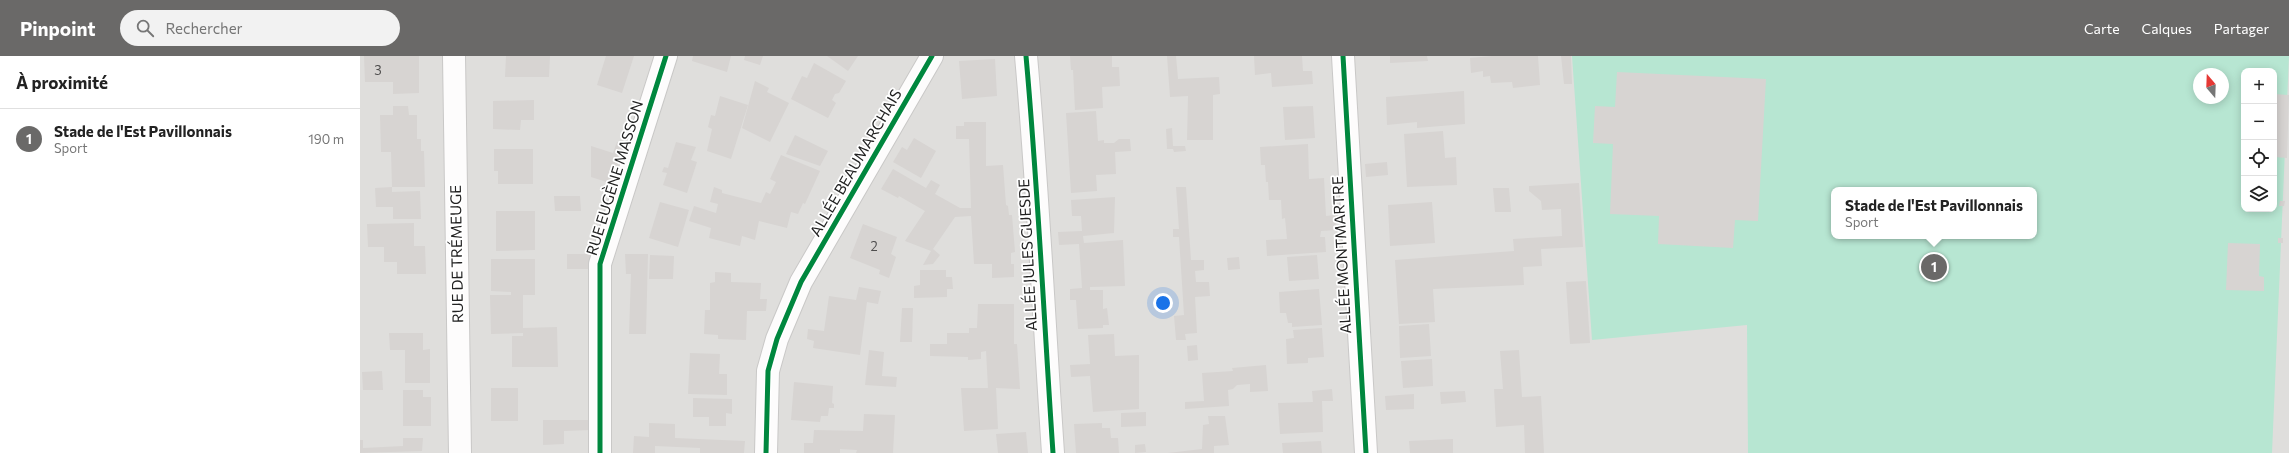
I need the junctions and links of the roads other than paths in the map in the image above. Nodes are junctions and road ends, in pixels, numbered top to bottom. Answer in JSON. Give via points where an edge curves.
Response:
{"nodes":[{"id":1,"x":454,"y":56,"type":"edge"},
{"id":2,"x":666,"y":56,"type":"edge"},
{"id":3,"x":932,"y":56,"type":"edge"},
{"id":4,"x":1026,"y":56,"type":"edge"},
{"id":5,"x":1343,"y":56,"type":"edge"},
{"id":6,"x":460,"y":453,"type":"edge"},
{"id":7,"x":600,"y":453,"type":"edge"},
{"id":8,"x":766,"y":453,"type":"edge"},
{"id":9,"x":1053,"y":453,"type":"edge"},
{"id":10,"x":1366,"y":453,"type":"edge"}],
"edges":[{"from":1,"to":6,"type":"street","name":"RUE DE TRÉMEUGE"},
{"from":2,"to":7,"type":"street","name":"RUE EUGÈNE MASSON","via":[[600,264]]},
{"from":3,"to":8,"type":"street","name":"ALLÉE BEAUMARCHAIS","via":[[801,282],[777,339],[768,371]]},
{"from":4,"to":9,"type":"street","name":"ALLÉE JULES GUESDE"},
{"from":5,"to":10,"type":"street","name":"ALLÉE MONTMARTRE"}]}
